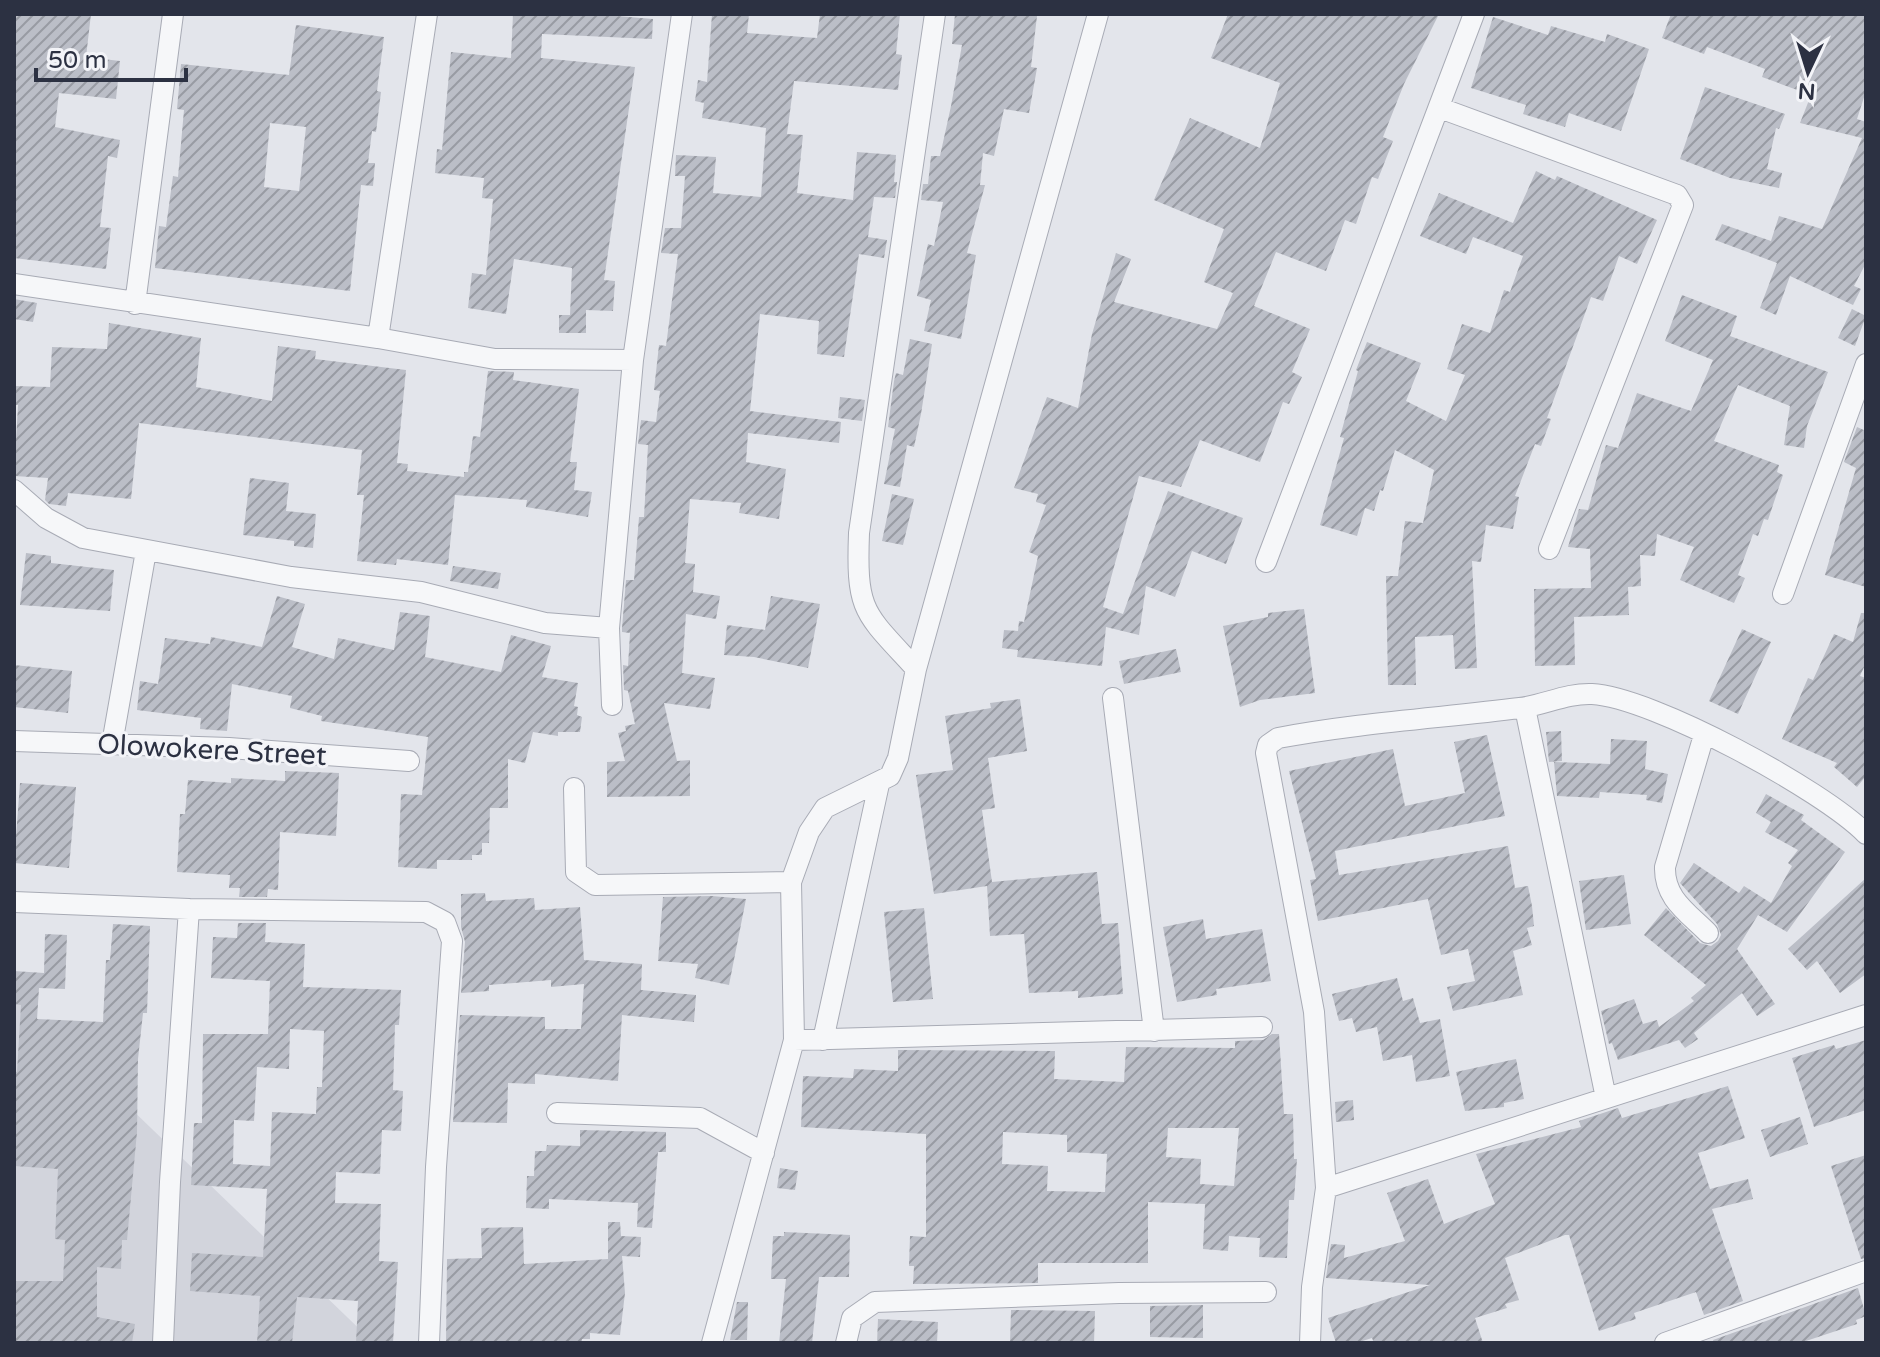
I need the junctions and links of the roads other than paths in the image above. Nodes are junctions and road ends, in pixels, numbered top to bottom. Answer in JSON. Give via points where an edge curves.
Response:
{"nodes":[{"id":1,"x":173,"y":14,"type":"edge"},
{"id":2,"x":427,"y":14,"type":"edge"},
{"id":3,"x":682,"y":14,"type":"edge"},
{"id":4,"x":935,"y":14,"type":"edge"},
{"id":5,"x":1098,"y":14,"type":"edge"},
{"id":6,"x":1474,"y":14,"type":"edge"},
{"id":7,"x":1440,"y":108,"type":"junction"},
{"id":8,"x":14,"y":284,"type":"edge"},
{"id":9,"x":135,"y":304,"type":"junction"},
{"id":10,"x":378,"y":338,"type":"junction"},
{"id":11,"x":633,"y":360,"type":"junction"},
{"id":12,"x":1866,"y":364,"type":"edge"},
{"id":13,"x":14,"y":490,"type":"edge"},
{"id":14,"x":1549,"y":549,"type":"dead end"},
{"id":15,"x":146,"y":551,"type":"junction"},
{"id":16,"x":1266,"y":562,"type":"dead end"},
{"id":17,"x":1783,"y":594,"type":"dead end"},
{"id":18,"x":609,"y":628,"type":"junction"},
{"id":19,"x":916,"y":669,"type":"junction"},
{"id":20,"x":1113,"y":698,"type":"dead end"},
{"id":21,"x":612,"y":705,"type":"dead end"},
{"id":22,"x":1525,"y":708,"type":"junction"},
{"id":23,"x":1704,"y":735,"type":"junction"},
{"id":24,"x":14,"y":741,"type":"edge"},
{"id":25,"x":112,"y":744,"type":"junction"},
{"id":26,"x":409,"y":761,"type":"dead end"},
{"id":27,"x":879,"y":784,"type":"junction"},
{"id":28,"x":574,"y":788,"type":"dead end"},
{"id":29,"x":1866,"y":834,"type":"edge"},
{"id":30,"x":791,"y":882,"type":"junction"},
{"id":31,"x":14,"y":902,"type":"edge"},
{"id":32,"x":189,"y":909,"type":"junction"},
{"id":33,"x":1708,"y":933,"type":"dead end"},
{"id":34,"x":1866,"y":1015,"type":"edge"},
{"id":35,"x":1262,"y":1027,"type":"dead end"},
{"id":36,"x":1154,"y":1031,"type":"junction"},
{"id":37,"x":794,"y":1040,"type":"junction"},
{"id":38,"x":823,"y":1040,"type":"junction"},
{"id":39,"x":1606,"y":1098,"type":"junction"},
{"id":40,"x":557,"y":1113,"type":"dead end"},
{"id":41,"x":764,"y":1153,"type":"junction"},
{"id":42,"x":1326,"y":1188,"type":"junction"},
{"id":43,"x":1866,"y":1271,"type":"edge"},
{"id":44,"x":1266,"y":1292,"type":"dead end"},
{"id":45,"x":163,"y":1343,"type":"edge"},
{"id":46,"x":429,"y":1343,"type":"edge"},
{"id":47,"x":712,"y":1343,"type":"edge"},
{"id":48,"x":846,"y":1343,"type":"edge"},
{"id":49,"x":1310,"y":1343,"type":"edge"},
{"id":50,"x":1665,"y":1343,"type":"edge"}],
"edges":[{"from":1,"to":9,"type":"street"},
{"from":2,"to":10,"type":"street"},
{"from":3,"to":11,"type":"street"},
{"from":4,"to":19,"type":"street","via":[[859,533],[860,598],[869,617]]},
{"from":5,"to":19,"type":"street"},
{"from":6,"to":7,"type":"street"},
{"from":7,"to":14,"type":"street","via":[[1677,195],[1683,205]]},
{"from":7,"to":16,"type":"street"},
{"from":8,"to":9,"type":"street"},
{"from":9,"to":10,"type":"street"},
{"from":10,"to":11,"type":"street","via":[[495,359]]},
{"from":11,"to":18,"type":"street"},
{"from":12,"to":17,"type":"street"},
{"from":13,"to":15,"type":"street","via":[[66,531]]},
{"from":15,"to":18,"type":"street","via":[[291,577],[421,592],[545,623]]},
{"from":15,"to":25,"type":"street"},
{"from":18,"to":21,"type":"street"},
{"from":19,"to":27,"type":"street","via":[[898,758],[890,776]]},
{"from":20,"to":36,"type":"street"},
{"from":22,"to":23,"type":"street","via":[[1567,695],[1608,696]]},
{"from":22,"to":39,"type":"street"},
{"from":22,"to":42,"type":"street","via":[[1358,723],[1278,738],[1268,745],[1314,1012]]},
{"from":23,"to":29,"type":"street","via":[[1814,791]]},
{"from":23,"to":33,"type":"street","via":[[1665,881],[1667,893]]},
{"from":24,"to":25,"type":"street","name":"Olowokere Street"},
{"from":25,"to":26,"type":"street","name":"Olowokere Street"},
{"from":27,"to":30,"type":"street","via":[[825,808],[809,832]]},
{"from":27,"to":38,"type":"street"},
{"from":28,"to":30,"type":"street","via":[[576,872],[595,885]]},
{"from":30,"to":37,"type":"street"},
{"from":31,"to":32,"type":"street"},
{"from":32,"to":45,"type":"street"},
{"from":32,"to":46,"type":"street","via":[[426,912],[445,922],[452,941]]},
{"from":34,"to":39,"type":"street"},
{"from":35,"to":36,"type":"street"},
{"from":36,"to":38,"type":"street"},
{"from":37,"to":38,"type":"street"},
{"from":37,"to":41,"type":"street"},
{"from":39,"to":42,"type":"street"},
{"from":40,"to":41,"type":"street","via":[[700,1118]]},
{"from":41,"to":47,"type":"street"},
{"from":42,"to":49,"type":"street"},
{"from":43,"to":50,"type":"street"},
{"from":44,"to":48,"type":"street","via":[[875,1302],[852,1318]]}]}
